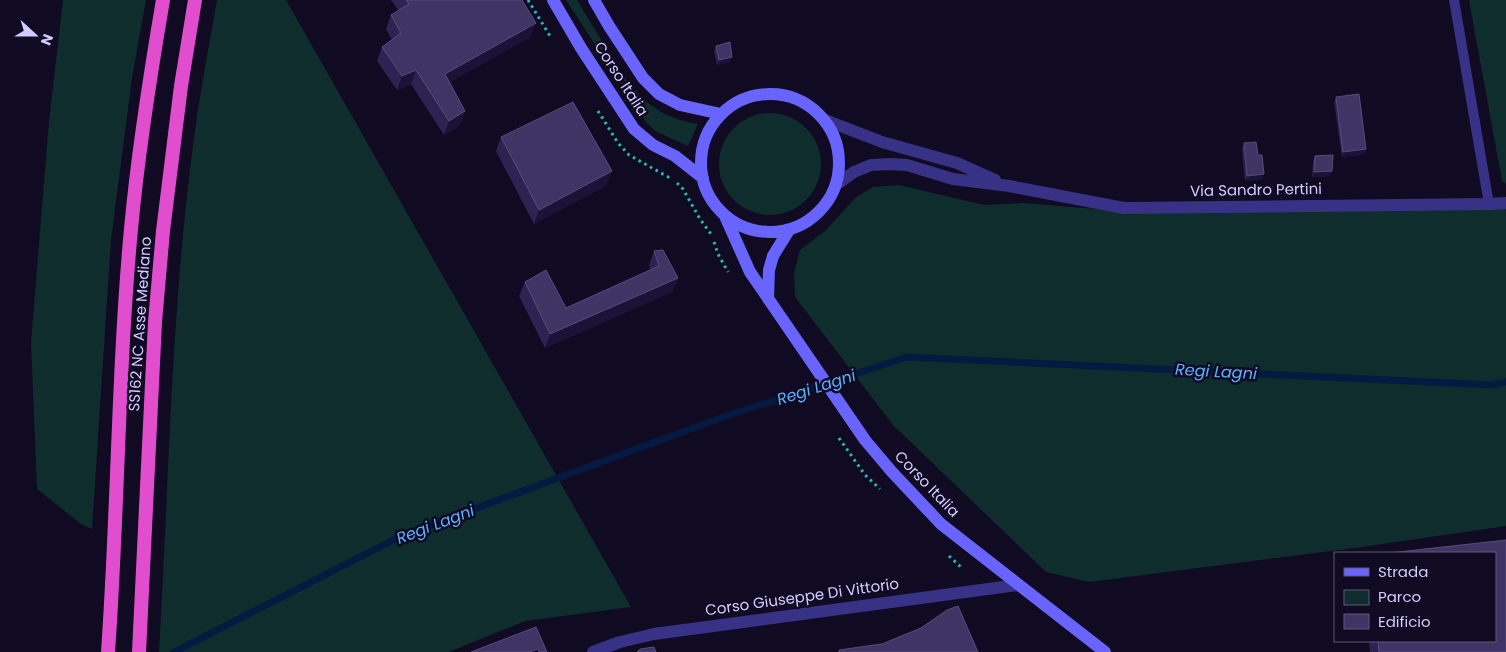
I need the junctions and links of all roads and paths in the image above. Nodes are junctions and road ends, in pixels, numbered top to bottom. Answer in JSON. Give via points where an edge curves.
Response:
{"nodes":[{"id":1,"x":163,"y":0,"type":"edge"},
{"id":2,"x":528,"y":0,"type":"edge"},
{"id":3,"x":553,"y":0,"type":"edge"},
{"id":4,"x":594,"y":0,"type":"edge"},
{"id":5,"x":1454,"y":0,"type":"edge"},
{"id":6,"x":194,"y":5,"type":"edge"},
{"id":7,"x":554,"y":42,"type":"dead end"},
{"id":8,"x":593,"y":104,"type":"dead end"},
{"id":9,"x":721,"y":114,"type":"junction"},
{"id":10,"x":825,"y":120,"type":"junction"},
{"id":11,"x":703,"y":178,"type":"junction"},
{"id":12,"x":836,"y":185,"type":"junction"},
{"id":13,"x":1009,"y":186,"type":"junction"},
{"id":14,"x":1506,"y":203,"type":"edge"},
{"id":15,"x":1489,"y":204,"type":"junction"},
{"id":16,"x":725,"y":216,"type":"junction"},
{"id":17,"x":789,"y":230,"type":"junction"},
{"id":18,"x":732,"y":278,"type":"dead end"},
{"id":19,"x":768,"y":299,"type":"junction"},
{"id":20,"x":1018,"y":585,"type":"junction"},
{"id":21,"x":108,"y":652,"type":"edge"},
{"id":22,"x":139,"y":652,"type":"edge"},
{"id":23,"x":593,"y":652,"type":"edge"},
{"id":24,"x":1105,"y":652,"type":"edge"}],
"edges":[{"from":1,"to":21,"type":"highway","name":"SS162 NC Asse Mediano","via":[[141,138],[131,229]]},
{"from":2,"to":7,"type":"path"},
{"from":3,"to":11,"type":"main road","name":"Corso Italia","via":[[634,129]]},
{"from":4,"to":9,"type":"main road","name":"Corso Italia","via":[[643,78],[659,94],[680,105]]},
{"from":5,"to":15,"type":"lane"},
{"from":6,"to":22,"type":"highway","name":"SS162 NC Asse Mediano","via":[[176,120],[155,322]]},
{"from":8,"to":18,"type":"path","via":[[629,155],[672,179],[683,189],[709,230]]},
{"from":9,"to":10,"type":"main road","name":"Corso Italia","via":[[740,100],[763,94],[786,95],[807,104]]},
{"from":9,"to":11,"type":"main road","name":"Corso Italia","via":[[708,133],[701,155]]},
{"from":10,"to":12,"type":"main road","name":"Corso Italia","via":[[836,140],[840,162]]},
{"from":10,"to":13,"type":"street","name":"Via Sandro Pertini","via":[[882,142],[957,163]]},
{"from":11,"to":16,"type":"main road","name":"Corso Italia","via":[[711,199]]},
{"from":12,"to":13,"type":"street","name":"Via Sandro Pertini","via":[[871,165],[890,164],[952,179]]},
{"from":12,"to":17,"type":"main road","name":"Corso Italia","via":[[815,215]]},
{"from":13,"to":15,"type":"street","name":"Via Sandro Pertini","via":[[1124,208]]},
{"from":14,"to":15,"type":"street","name":"Via Sandro Pertini"},
{"from":16,"to":17,"type":"main road","name":"Corso Italia","via":[[744,228],[766,232]]},
{"from":16,"to":19,"type":"main road","name":"Corso Italia","via":[[750,272]]},
{"from":17,"to":19,"type":"main road","via":[[773,256]]},
{"from":19,"to":20,"type":"main road","name":"Corso Italia","via":[[865,440],[892,472],[941,524]]},
{"from":20,"to":23,"type":"street","name":"Corso Giuseppe Di Vittorio","via":[[654,634]]},
{"from":20,"to":24,"type":"main road","name":"Corso Italia"}]}
